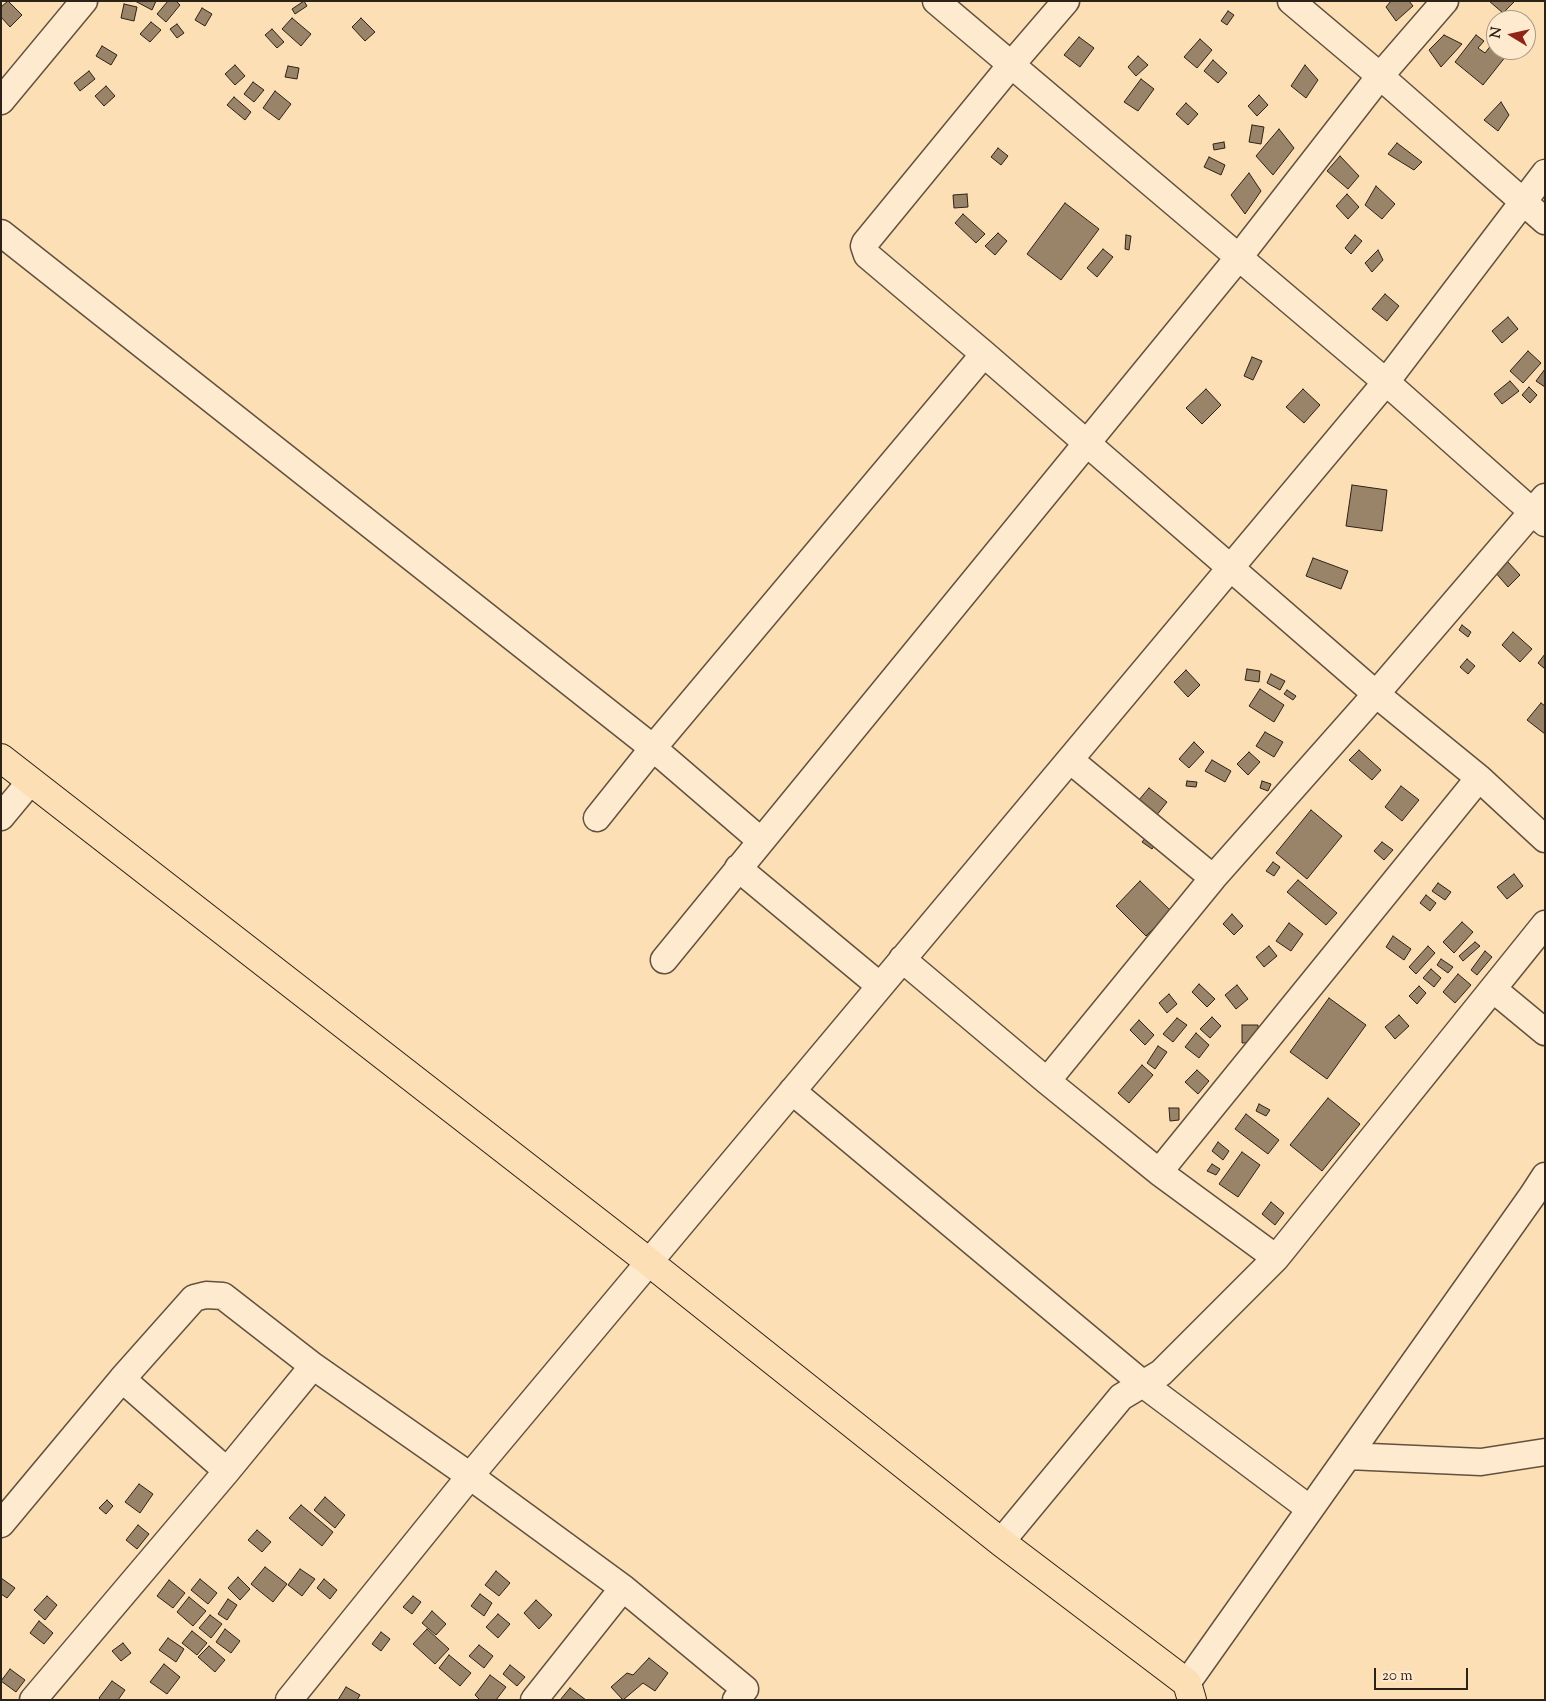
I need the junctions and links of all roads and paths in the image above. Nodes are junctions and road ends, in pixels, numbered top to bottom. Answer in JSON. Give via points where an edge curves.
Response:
{"nodes":[{"id":1,"x":84,"y":1,"type":"edge"},
{"id":2,"x":936,"y":1,"type":"edge"},
{"id":3,"x":1066,"y":1,"type":"edge"},
{"id":4,"x":1291,"y":1,"type":"edge"},
{"id":5,"x":1445,"y":1,"type":"edge"},
{"id":6,"x":1012,"y":65,"type":"junction"},
{"id":7,"x":1380,"y":76,"type":"junction"},
{"id":8,"x":1,"y":101,"type":"edge"},
{"id":9,"x":1545,"y":173,"type":"edge"},
{"id":10,"x":1522,"y":201,"type":"junction"},
{"id":11,"x":1545,"y":221,"type":"edge"},
{"id":12,"x":1,"y":233,"type":"edge"},
{"id":13,"x":1239,"y":257,"type":"junction"},
{"id":14,"x":984,"y":354,"type":"junction"},
{"id":15,"x":1386,"y":382,"type":"junction"},
{"id":16,"x":1086,"y":442,"type":"junction"},
{"id":17,"x":1541,"y":510,"type":"edge"},
{"id":18,"x":1230,"y":568,"type":"junction"},
{"id":19,"x":1376,"y":694,"type":"junction"},
{"id":20,"x":653,"y":748,"type":"junction"},
{"id":21,"x":1,"y":758,"type":"edge"},
{"id":22,"x":1070,"y":760,"type":"junction"},
{"id":23,"x":1479,"y":778,"type":"junction"},
{"id":24,"x":30,"y":782,"type":"junction"},
{"id":25,"x":1,"y":817,"type":"edge"},
{"id":26,"x":597,"y":818,"type":"dead end"},
{"id":27,"x":1545,"y":839,"type":"edge"},
{"id":28,"x":760,"y":840,"type":"junction"},
{"id":29,"x":738,"y":868,"type":"junction"},
{"id":30,"x":1213,"y":878,"type":"junction"},
{"id":31,"x":1545,"y":924,"type":"edge"},
{"id":32,"x":902,"y":959,"type":"junction"},
{"id":33,"x":664,"y":960,"type":"dead end"},
{"id":34,"x":880,"y":986,"type":"junction"},
{"id":35,"x":1493,"y":989,"type":"junction"},
{"id":36,"x":1545,"y":1032,"type":"edge"},
{"id":37,"x":1047,"y":1081,"type":"junction"},
{"id":38,"x":792,"y":1091,"type":"junction"},
{"id":39,"x":1159,"y":1172,"type":"junction"},
{"id":40,"x":1540,"y":1190,"type":"edge"},
{"id":41,"x":1276,"y":1258,"type":"junction"},
{"id":42,"x":649,"y":1262,"type":"junction"},
{"id":43,"x":313,"y":1366,"type":"junction"},
{"id":44,"x":122,"y":1379,"type":"junction"},
{"id":45,"x":1143,"y":1384,"type":"junction"},
{"id":46,"x":1545,"y":1452,"type":"edge"},
{"id":47,"x":1348,"y":1456,"type":"junction"},
{"id":48,"x":227,"y":1471,"type":"junction"},
{"id":49,"x":470,"y":1476,"type":"junction"},
{"id":50,"x":1310,"y":1509,"type":"junction"},
{"id":51,"x":1,"y":1524,"type":"edge"},
{"id":52,"x":1001,"y":1542,"type":"junction"},
{"id":53,"x":623,"y":1588,"type":"junction"},
{"id":54,"x":1189,"y":1691,"type":"edge"},
{"id":55,"x":747,"y":1696,"type":"edge"},
{"id":56,"x":33,"y":1700,"type":"edge"},
{"id":57,"x":289,"y":1700,"type":"edge"},
{"id":58,"x":534,"y":1700,"type":"edge"}],
"edges":[{"from":1,"to":8,"type":"street"},
{"from":2,"to":6,"type":"street"},
{"from":3,"to":6,"type":"street"},
{"from":4,"to":7,"type":"street"},
{"from":5,"to":7,"type":"street"},
{"from":6,"to":13,"type":"street"},
{"from":6,"to":14,"type":"street","via":[[864,246],[867,255]]},
{"from":7,"to":10,"type":"street"},
{"from":7,"to":13,"type":"street"},
{"from":9,"to":10,"type":"street"},
{"from":10,"to":11,"type":"street"},
{"from":10,"to":15,"type":"street"},
{"from":12,"to":20,"type":"street"},
{"from":13,"to":15,"type":"street"},
{"from":13,"to":16,"type":"street"},
{"from":14,"to":16,"type":"street"},
{"from":14,"to":20,"type":"street"},
{"from":15,"to":17,"type":"street"},
{"from":15,"to":18,"type":"street"},
{"from":16,"to":18,"type":"street"},
{"from":16,"to":28,"type":"street"},
{"from":17,"to":19,"type":"street"},
{"from":18,"to":19,"type":"street"},
{"from":18,"to":22,"type":"street"},
{"from":19,"to":23,"type":"street"},
{"from":19,"to":30,"type":"street"},
{"from":20,"to":26,"type":"street"},
{"from":20,"to":28,"type":"street"},
{"from":21,"to":24,"type":"main road"},
{"from":22,"to":30,"type":"street"},
{"from":22,"to":32,"type":"street"},
{"from":23,"to":27,"type":"street"},
{"from":23,"to":39,"type":"street"},
{"from":24,"to":25,"type":"street"},
{"from":24,"to":42,"type":"main road"},
{"from":28,"to":29,"type":"street"},
{"from":29,"to":33,"type":"street"},
{"from":29,"to":34,"type":"street"},
{"from":30,"to":37,"type":"street"},
{"from":31,"to":35,"type":"street"},
{"from":32,"to":34,"type":"street"},
{"from":32,"to":37,"type":"street"},
{"from":34,"to":38,"type":"street"},
{"from":35,"to":36,"type":"street"},
{"from":35,"to":41,"type":"street"},
{"from":37,"to":39,"type":"street"},
{"from":38,"to":42,"type":"street"},
{"from":38,"to":45,"type":"street"},
{"from":39,"to":41,"type":"street"},
{"from":40,"to":47,"type":"street"},
{"from":41,"to":45,"type":"street","via":[[1161,1373]]},
{"from":42,"to":49,"type":"street"},
{"from":42,"to":52,"type":"main road"},
{"from":43,"to":44,"type":"street","via":[[224,1296],[206,1294],[194,1298]]},
{"from":43,"to":48,"type":"street"},
{"from":43,"to":49,"type":"street"},
{"from":44,"to":48,"type":"street"},
{"from":44,"to":51,"type":"street"},
{"from":45,"to":50,"type":"street"},
{"from":45,"to":52,"type":"street","via":[[1121,1397]]},
{"from":46,"to":47,"type":"street","via":[[1481,1462]]},
{"from":47,"to":50,"type":"street"},
{"from":48,"to":56,"type":"street"},
{"from":49,"to":53,"type":"street"},
{"from":49,"to":57,"type":"street"},
{"from":50,"to":54,"type":"street"},
{"from":52,"to":54,"type":"main road"},
{"from":53,"to":55,"type":"street"},
{"from":53,"to":58,"type":"street"}]}
